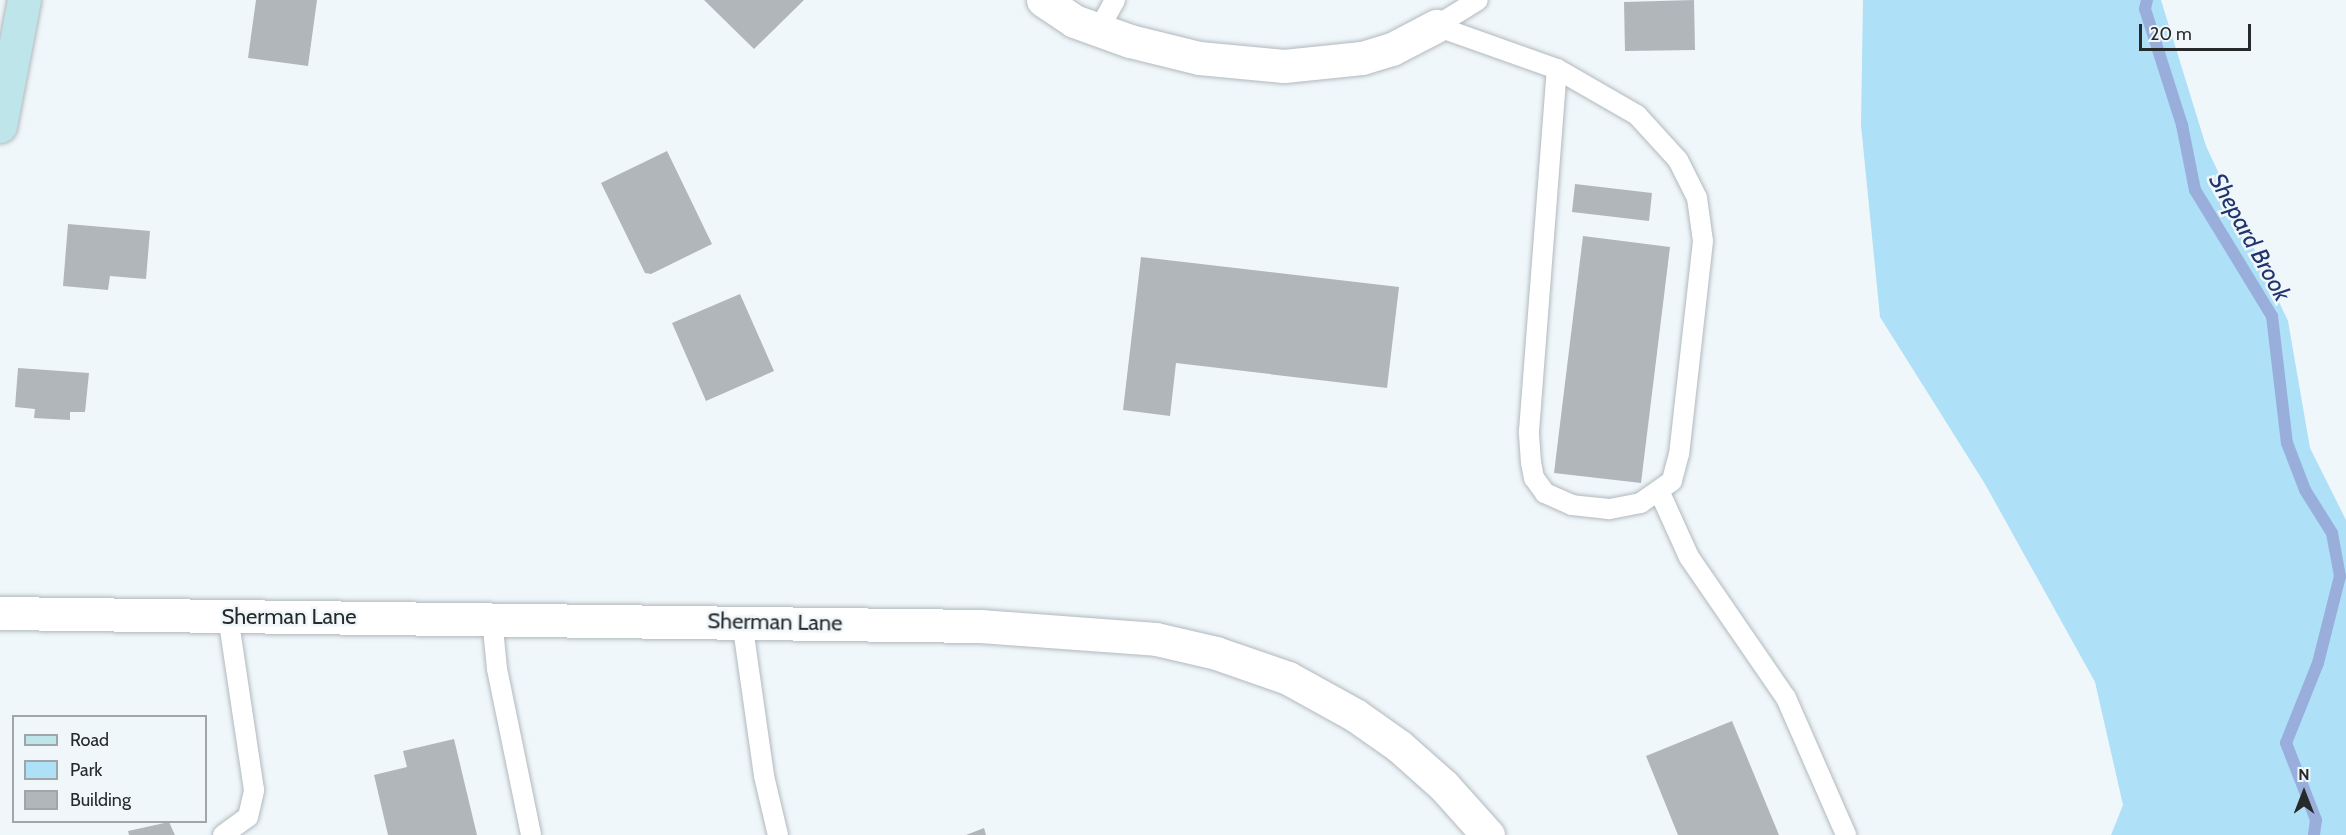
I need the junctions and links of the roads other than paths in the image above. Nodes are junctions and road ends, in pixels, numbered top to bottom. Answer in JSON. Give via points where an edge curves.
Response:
{"nodes":[{"id":1,"x":24,"y":0,"type":"edge"},
{"id":2,"x":1043,"y":0,"type":"edge"},
{"id":3,"x":1115,"y":0,"type":"edge"},
{"id":4,"x":1478,"y":0,"type":"edge"},
{"id":5,"x":1436,"y":26,"type":"junction"},
{"id":6,"x":1099,"y":29,"type":"junction"},
{"id":7,"x":1557,"y":69,"type":"junction"},
{"id":8,"x":0,"y":126,"type":"edge"},
{"id":9,"x":1660,"y":493,"type":"junction"},
{"id":10,"x":0,"y":613,"type":"edge"},
{"id":11,"x":228,"y":616,"type":"junction"},
{"id":12,"x":492,"y":618,"type":"junction"},
{"id":13,"x":742,"y":621,"type":"junction"},
{"id":14,"x":223,"y":835,"type":"edge"},
{"id":15,"x":531,"y":835,"type":"edge"},
{"id":16,"x":778,"y":835,"type":"edge"},
{"id":17,"x":1488,"y":835,"type":"edge"},
{"id":18,"x":1846,"y":835,"type":"edge"}],
"edges":[{"from":1,"to":8,"type":"main road"},
{"from":2,"to":6,"type":"street","via":[[1074,21]]},
{"from":3,"to":6,"type":"lane"},
{"from":4,"to":5,"type":"lane"},
{"from":5,"to":6,"type":"street","via":[[1392,49],[1362,58],[1284,66],[1198,58]]},
{"from":5,"to":7,"type":"lane"},
{"from":7,"to":9,"type":"lane","via":[[1637,115],[1678,160],[1697,198],[1703,241],[1679,454],[1672,481]]},
{"from":7,"to":9,"type":"lane","via":[[1529,431],[1534,478],[1545,493],[1572,505],[1609,509],[1641,503]]},
{"from":9,"to":18,"type":"lane","via":[[1689,557],[1786,698]]},
{"from":10,"to":11,"type":"street","name":"Sherman Lane"},
{"from":11,"to":12,"type":"street","name":"Sherman Lane"},
{"from":11,"to":14,"type":"lane","via":[[255,790],[248,817]]},
{"from":12,"to":13,"type":"street","name":"Sherman Lane"},
{"from":12,"to":15,"type":"lane","via":[[497,669]]},
{"from":13,"to":16,"type":"lane","via":[[764,776]]},
{"from":13,"to":17,"type":"street","name":"Sherman Lane","via":[[1076,630],[1155,639],[1216,653],[1288,678],[1355,715],[1399,746],[1444,786]]}]}
